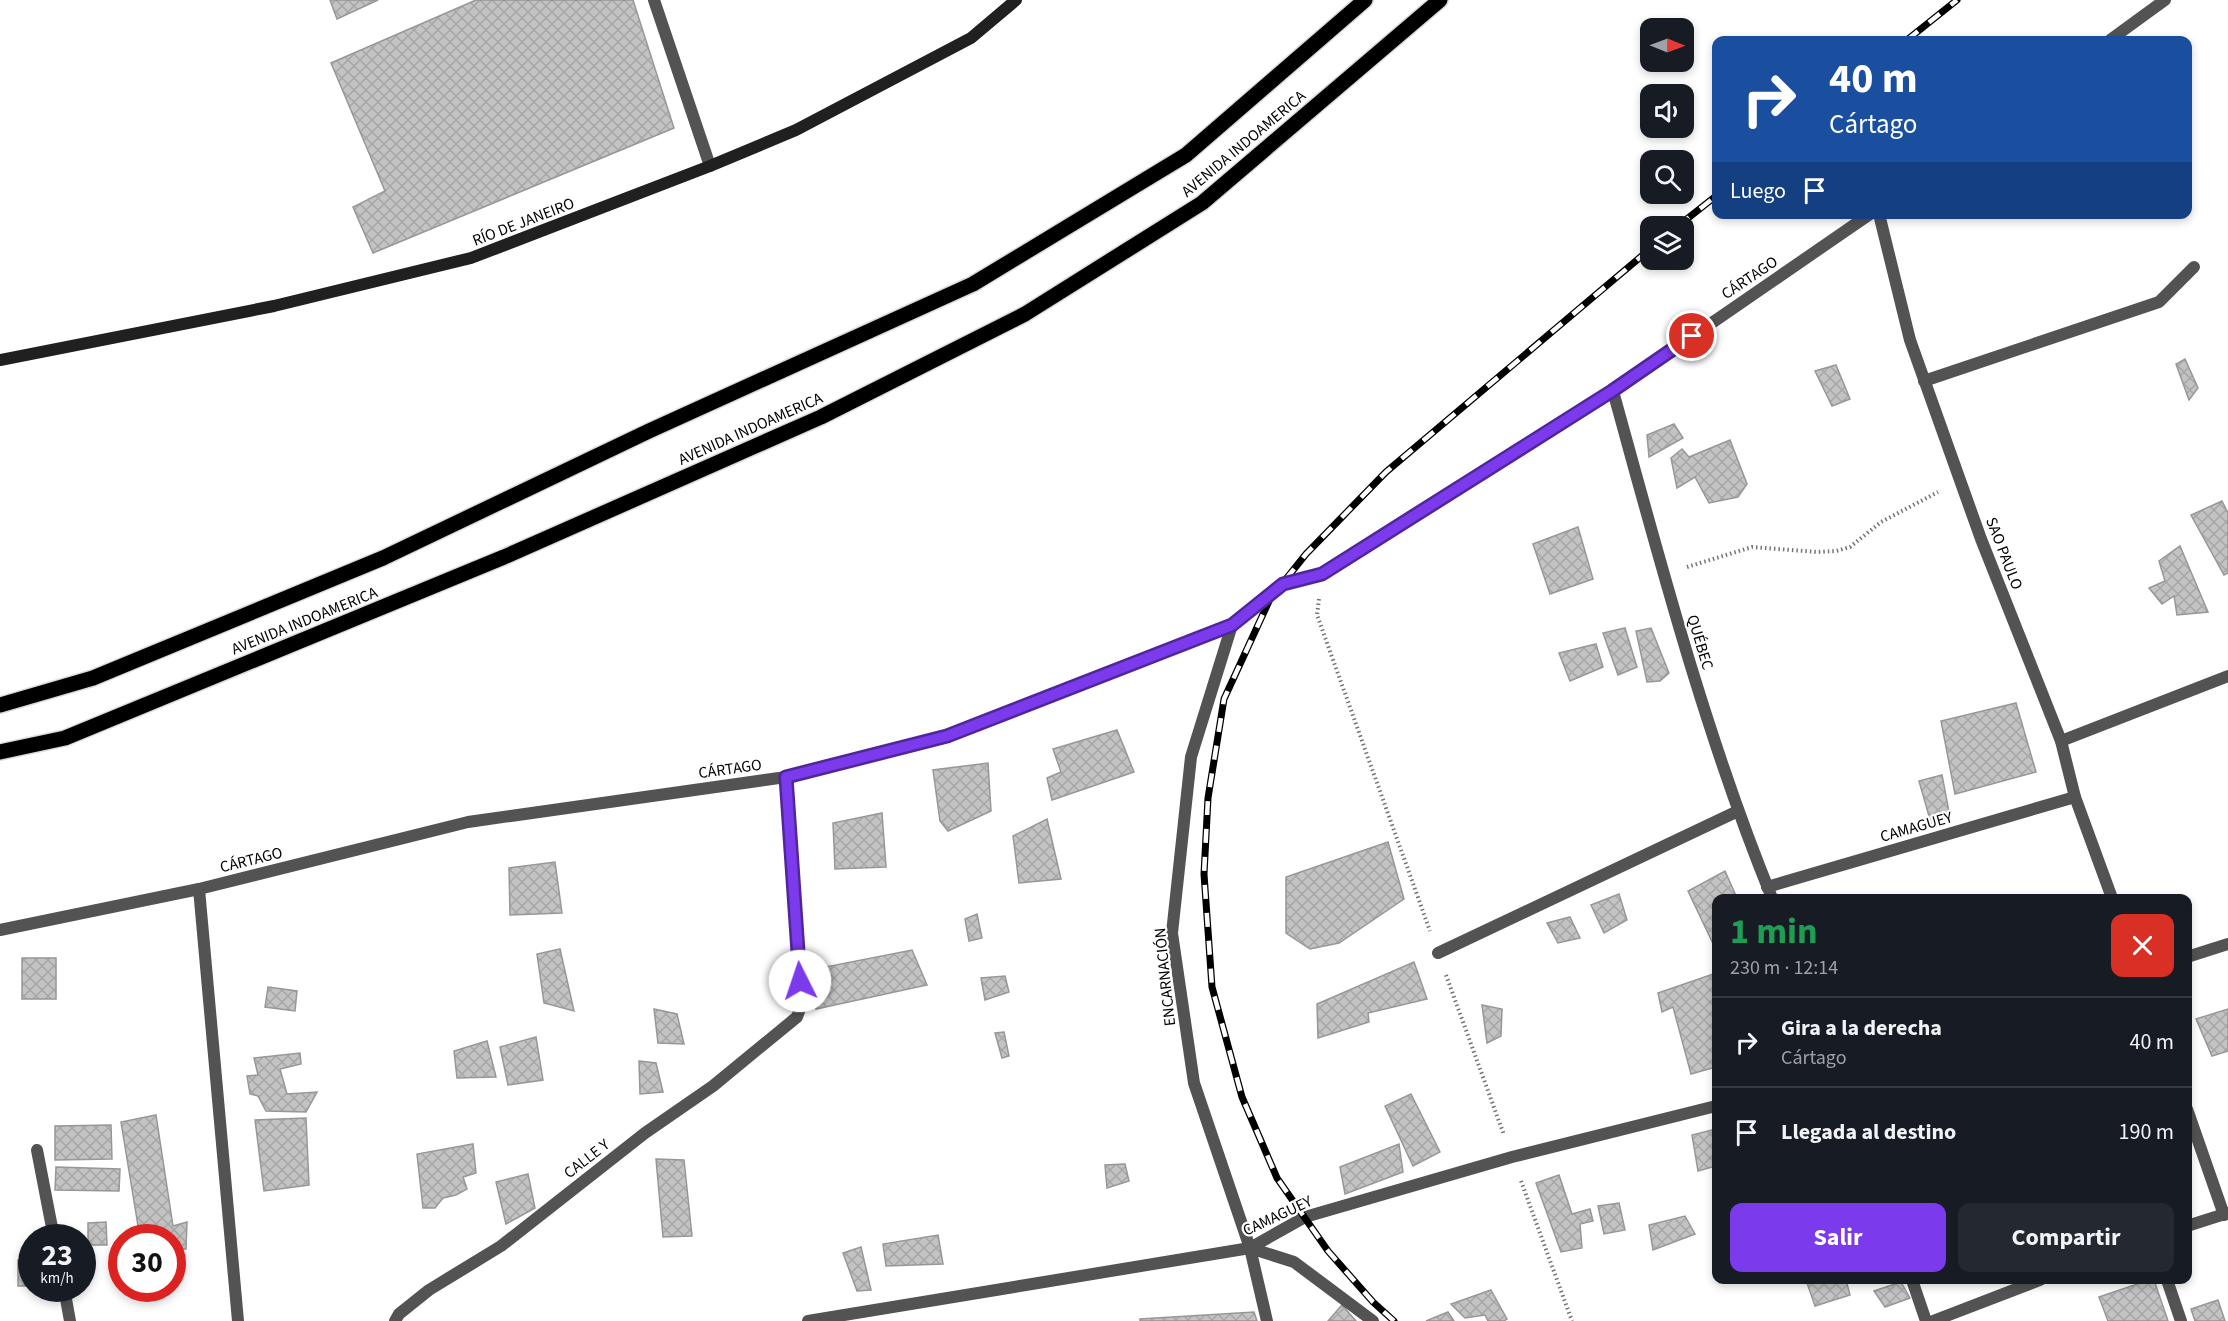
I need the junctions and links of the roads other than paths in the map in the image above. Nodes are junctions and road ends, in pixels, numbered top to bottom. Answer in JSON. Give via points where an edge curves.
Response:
{"nodes":[{"id":1,"x":654,"y":0,"type":"edge"},
{"id":2,"x":1016,"y":0,"type":"edge"},
{"id":3,"x":1365,"y":0,"type":"edge"},
{"id":4,"x":1440,"y":0,"type":"edge"},
{"id":5,"x":2165,"y":0,"type":"edge"},
{"id":6,"x":2116,"y":36,"type":"edge"},
{"id":7,"x":710,"y":166,"type":"junction"},
{"id":8,"x":1863,"y":219,"type":"edge"},
{"id":9,"x":1880,"y":219,"type":"edge"},
{"id":10,"x":2194,"y":267,"type":"dead end"},
{"id":11,"x":0,"y":360,"type":"edge"},
{"id":12,"x":1924,"y":381,"type":"junction"},
{"id":13,"x":1612,"y":391,"type":"junction"},
{"id":14,"x":1232,"y":625,"type":"junction"},
{"id":15,"x":2228,"y":676,"type":"edge"},
{"id":16,"x":0,"y":705,"type":"edge"},
{"id":17,"x":2061,"y":741,"type":"junction"},
{"id":18,"x":0,"y":752,"type":"edge"},
{"id":19,"x":786,"y":777,"type":"junction"},
{"id":20,"x":2075,"y":797,"type":"junction"},
{"id":21,"x":1738,"y":810,"type":"junction"},
{"id":22,"x":199,"y":889,"type":"junction"},
{"id":23,"x":1770,"y":893,"type":"edge"},
{"id":24,"x":2111,"y":894,"type":"edge"},
{"id":25,"x":0,"y":930,"type":"edge"},
{"id":26,"x":2228,"y":944,"type":"edge"},
{"id":27,"x":1438,"y":953,"type":"dead end"},
{"id":28,"x":2192,"y":955,"type":"edge"},
{"id":29,"x":1712,"y":1107,"type":"edge"},
{"id":30,"x":2192,"y":1122,"type":"edge"},
{"id":31,"x":37,"y":1150,"type":"dead end"},
{"id":32,"x":2226,"y":1214,"type":"edge"},
{"id":33,"x":51,"y":1224,"type":"edge"},
{"id":34,"x":2192,"y":1224,"type":"edge"},
{"id":35,"x":1250,"y":1248,"type":"junction"},
{"id":36,"x":1913,"y":1284,"type":"edge"},
{"id":37,"x":2030,"y":1284,"type":"edge"},
{"id":38,"x":2168,"y":1284,"type":"edge"},
{"id":39,"x":67,"y":1302,"type":"edge"},
{"id":40,"x":70,"y":1321,"type":"edge"},
{"id":41,"x":238,"y":1321,"type":"edge"},
{"id":42,"x":394,"y":1321,"type":"edge"},
{"id":43,"x":808,"y":1321,"type":"edge"},
{"id":44,"x":1267,"y":1321,"type":"edge"},
{"id":45,"x":1372,"y":1321,"type":"edge"},
{"id":46,"x":1926,"y":1321,"type":"edge"},
{"id":47,"x":1933,"y":1321,"type":"edge"},
{"id":48,"x":2181,"y":1321,"type":"edge"}],
"edges":[{"from":1,"to":7,"type":"street"},
{"from":2,"to":7,"type":"street","name":"RÍO DE JANEIRO","via":[[971,38],[796,130]]},
{"from":3,"to":16,"type":"main road","name":"AVENIDA INDOAMERICA","via":[[1186,155],[973,284],[382,558],[93,678]]},
{"from":4,"to":18,"type":"main road","name":"AVENIDA INDOAMERICA","via":[[1202,202],[1024,314],[821,417],[504,557],[65,738]]},
{"from":5,"to":6,"type":"street"},
{"from":7,"to":11,"type":"street","name":"RÍO DE JANEIRO","via":[[471,258],[274,306]]},
{"from":8,"to":13,"type":"street","name":"CÁRTAGO"},
{"from":9,"to":12,"type":"street","name":"SAO PAULO"},
{"from":10,"to":12,"type":"street","via":[[2159,302]]},
{"from":12,"to":17,"type":"street","name":"SAO PAULO"},
{"from":13,"to":14,"type":"street","name":"CÁRTAGO","via":[[1322,574],[1283,584]]},
{"from":13,"to":21,"type":"street","name":"QUÉBEC","via":[[1662,570]]},
{"from":14,"to":19,"type":"street","name":"CÁRTAGO","via":[[947,736]]},
{"from":14,"to":35,"type":"street","name":"ENCARNACIÓN","via":[[1191,757],[1172,933],[1194,1083]]},
{"from":15,"to":17,"type":"street"},
{"from":17,"to":20,"type":"street","name":"SAO PAULO"},
{"from":19,"to":22,"type":"street","name":"CÁRTAGO","via":[[468,822]]},
{"from":19,"to":42,"type":"street","name":"CALLE Y","via":[[802,1003],[797,1017],[713,1086],[645,1133],[501,1245],[429,1290]]},
{"from":20,"to":23,"type":"street","name":"CAMAGUEY"},
{"from":20,"to":24,"type":"street","name":"SAO PAULO"},
{"from":21,"to":23,"type":"street","name":"QUÉBEC"},
{"from":21,"to":27,"type":"street"},
{"from":22,"to":25,"type":"street","name":"CÁRTAGO"},
{"from":22,"to":41,"type":"street"},
{"from":26,"to":28,"type":"street"},
{"from":29,"to":35,"type":"street","name":"CAMAGUEY","via":[[1512,1157],[1305,1217]]},
{"from":30,"to":32,"type":"street"},
{"from":31,"to":33,"type":"street"},
{"from":32,"to":34,"type":"street"},
{"from":35,"to":43,"type":"street","name":"CAMAGUEY"},
{"from":35,"to":44,"type":"street","name":"ENCARNACIÓN"},
{"from":35,"to":45,"type":"street","via":[[1294,1262]]},
{"from":36,"to":46,"type":"street"},
{"from":37,"to":47,"type":"street"},
{"from":38,"to":48,"type":"street"},
{"from":39,"to":40,"type":"street"}]}
